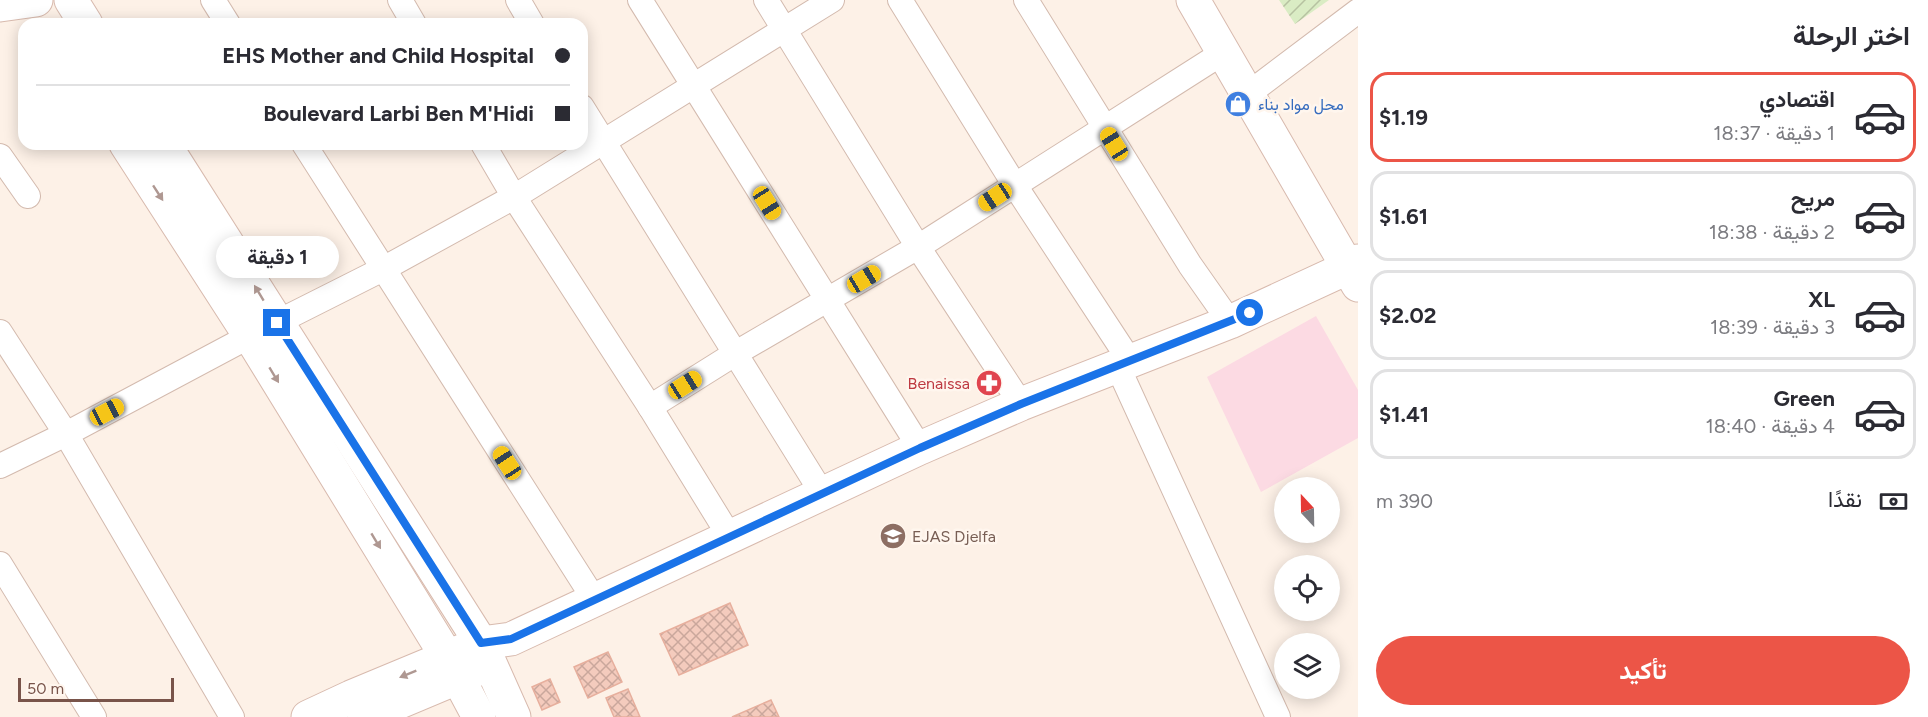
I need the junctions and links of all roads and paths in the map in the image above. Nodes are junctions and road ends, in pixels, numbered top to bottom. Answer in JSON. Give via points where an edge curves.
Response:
{"nodes":[{"id":1,"x":71,"y":0,"type":"edge"},
{"id":2,"x":213,"y":0,"type":"edge"},
{"id":3,"x":518,"y":0,"type":"edge"},
{"id":4,"x":640,"y":0,"type":"edge"},
{"id":5,"x":766,"y":0,"type":"edge"},
{"id":6,"x":832,"y":0,"type":"edge"},
{"id":7,"x":900,"y":0,"type":"edge"},
{"id":8,"x":1026,"y":0,"type":"edge"},
{"id":9,"x":1193,"y":0,"type":"edge"},
{"id":10,"x":1358,"y":11,"type":"edge"},
{"id":11,"x":82,"y":18,"type":"edge"},
{"id":12,"x":224,"y":18,"type":"edge"},
{"id":13,"x":528,"y":18,"type":"edge"},
{"id":14,"x":784,"y":29,"type":"junction"},
{"id":15,"x":1224,"y":52,"type":"junction"},
{"id":16,"x":694,"y":87,"type":"junction"},
{"id":17,"x":1248,"y":94,"type":"junction"},
{"id":18,"x":588,"y":117,"type":"edge"},
{"id":19,"x":1104,"y":128,"type":"junction"},
{"id":20,"x":603,"y":143,"type":"junction"},
{"id":21,"x":130,"y":150,"type":"edge"},
{"id":22,"x":167,"y":150,"type":"edge"},
{"id":23,"x":308,"y":150,"type":"edge"},
{"id":24,"x":487,"y":150,"type":"edge"},
{"id":25,"x":0,"y":156,"type":"edge"},
{"id":26,"x":1014,"y":184,"type":"junction"},
{"id":27,"x":28,"y":196,"type":"dead end"},
{"id":28,"x":514,"y":197,"type":"junction"},
{"id":29,"x":918,"y":247,"type":"junction"},
{"id":30,"x":383,"y":268,"type":"junction"},
{"id":31,"x":1355,"y":271,"type":"edge"},
{"id":32,"x":829,"y":300,"type":"junction"},
{"id":33,"x":1230,"y":322,"type":"junction"},
{"id":34,"x":264,"y":329,"type":"junction"},
{"id":35,"x":0,"y":332,"type":"edge"},
{"id":36,"x":736,"y":353,"type":"junction"},
{"id":37,"x":1124,"y":364,"type":"junction"},
{"id":38,"x":1021,"y":404,"type":"junction"},
{"id":39,"x":650,"y":407,"type":"junction"},
{"id":40,"x":66,"y":434,"type":"junction"},
{"id":41,"x":920,"y":448,"type":"junction"},
{"id":42,"x":0,"y":466,"type":"edge"},
{"id":43,"x":822,"y":493,"type":"junction"},
{"id":44,"x":730,"y":537,"type":"junction"},
{"id":45,"x":0,"y":564,"type":"edge"},
{"id":46,"x":594,"y":599,"type":"junction"},
{"id":47,"x":494,"y":648,"type":"junction"},
{"id":48,"x":453,"y":668,"type":"junction"},
{"id":49,"x":93,"y":717,"type":"edge"},
{"id":50,"x":232,"y":717,"type":"edge"},
{"id":51,"x":308,"y":717,"type":"edge"},
{"id":52,"x":364,"y":717,"type":"edge"},
{"id":53,"x":479,"y":717,"type":"edge"},
{"id":54,"x":514,"y":717,"type":"edge"},
{"id":55,"x":1278,"y":717,"type":"edge"}],
"edges":[{"from":1,"to":11,"type":"street"},
{"from":2,"to":12,"type":"street"},
{"from":3,"to":13,"type":"street"},
{"from":4,"to":16,"type":"street"},
{"from":5,"to":14,"type":"street"},
{"from":6,"to":14,"type":"street"},
{"from":7,"to":26,"type":"street"},
{"from":8,"to":19,"type":"street"},
{"from":9,"to":15,"type":"street"},
{"from":10,"to":17,"type":"street"},
{"from":14,"to":16,"type":"street"},
{"from":14,"to":29,"type":"street"},
{"from":15,"to":17,"type":"street"},
{"from":15,"to":19,"type":"street"},
{"from":16,"to":20,"type":"street"},
{"from":16,"to":32,"type":"street"},
{"from":17,"to":31,"type":"street"},
{"from":18,"to":20,"type":"street"},
{"from":19,"to":26,"type":"street"},
{"from":19,"to":33,"type":"street"},
{"from":20,"to":28,"type":"street"},
{"from":20,"to":36,"type":"street"},
{"from":21,"to":34,"type":"street","one_way":true},
{"from":34,"to":22,"type":"street","one_way":true},
{"from":23,"to":30,"type":"street"},
{"from":24,"to":28,"type":"street"},
{"from":25,"to":27,"type":"street"},
{"from":26,"to":29,"type":"street"},
{"from":26,"to":37,"type":"street"},
{"from":28,"to":30,"type":"street"},
{"from":28,"to":39,"type":"street"},
{"from":29,"to":32,"type":"street"},
{"from":29,"to":38,"type":"street"},
{"from":30,"to":34,"type":"street"},
{"from":30,"to":46,"type":"street"},
{"from":31,"to":33,"type":"street"},
{"from":32,"to":36,"type":"street"},
{"from":32,"to":41,"type":"street"},
{"from":33,"to":37,"type":"street"},
{"from":34,"to":40,"type":"street"},
{"from":34,"to":47,"type":"street"},
{"from":34,"to":48,"type":"street","one_way":true},
{"from":35,"to":40,"type":"street"},
{"from":36,"to":39,"type":"street"},
{"from":36,"to":43,"type":"street"},
{"from":37,"to":38,"type":"street"},
{"from":37,"to":55,"type":"street"},
{"from":38,"to":41,"type":"street"},
{"from":39,"to":44,"type":"street"},
{"from":40,"to":42,"type":"street"},
{"from":40,"to":50,"type":"street"},
{"from":41,"to":43,"type":"street"},
{"from":43,"to":44,"type":"street"},
{"from":44,"to":46,"type":"street"},
{"from":45,"to":49,"type":"street"},
{"from":46,"to":47,"type":"street"},
{"from":47,"to":48,"type":"street"},
{"from":47,"to":54,"type":"street"},
{"from":48,"to":51,"type":"street","one_way":true,"via":[[351,697]]},
{"from":48,"to":52,"type":"street"},
{"from":48,"to":53,"type":"street"}]}
